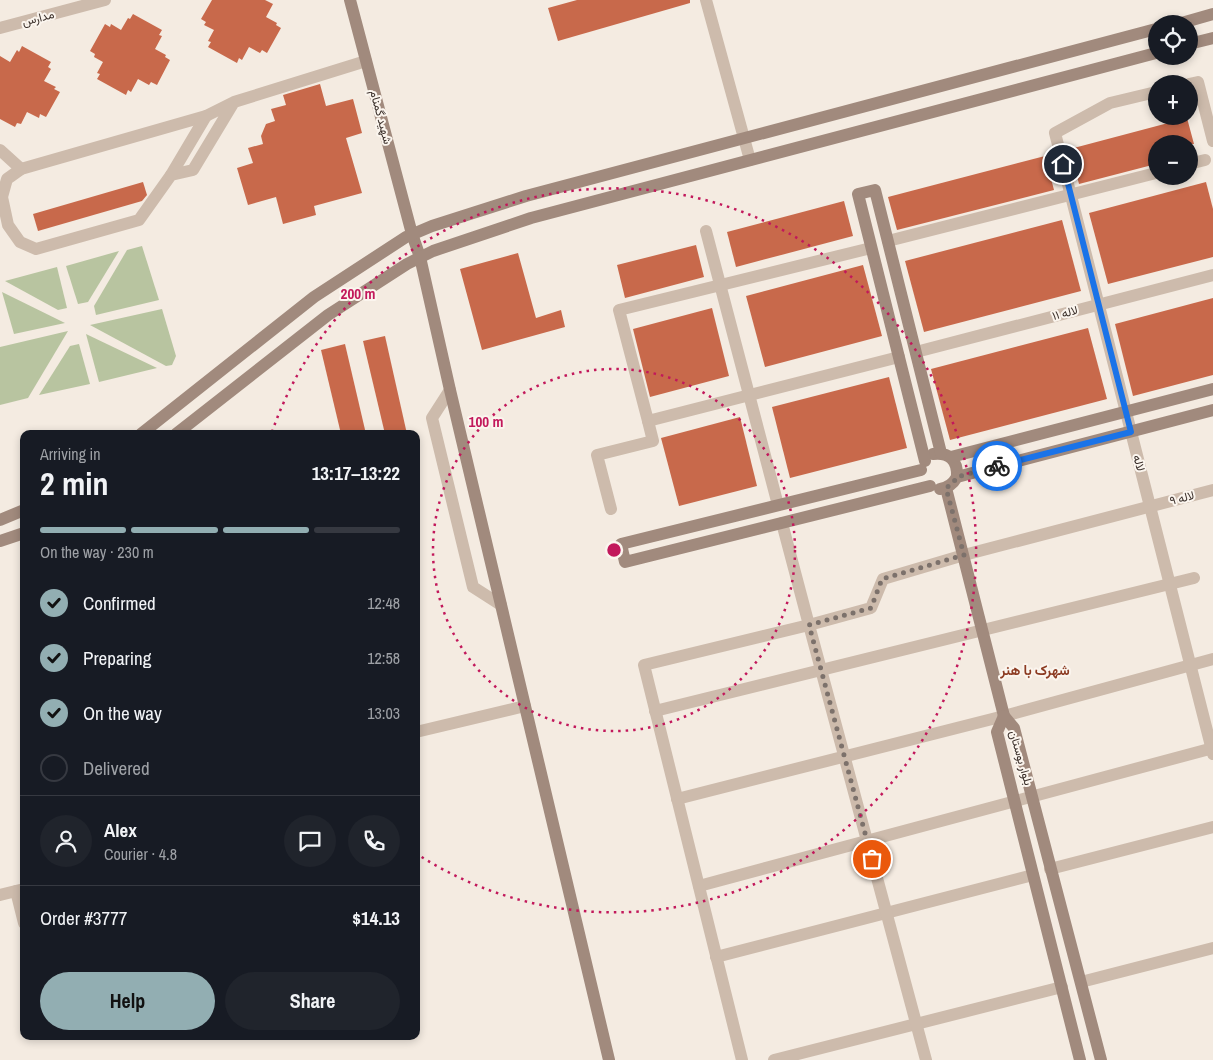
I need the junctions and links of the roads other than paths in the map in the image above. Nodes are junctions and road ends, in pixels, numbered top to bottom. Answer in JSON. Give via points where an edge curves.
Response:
{"nodes":[{"id":1,"x":105,"y":0,"type":"edge"},
{"id":2,"x":350,"y":0,"type":"edge"},
{"id":3,"x":706,"y":0,"type":"edge"},
{"id":4,"x":1213,"y":14,"type":"edge"},
{"id":5,"x":1198,"y":18,"type":"edge"},
{"id":6,"x":0,"y":28,"type":"edge"},
{"id":7,"x":1148,"y":32,"type":"edge"},
{"id":8,"x":1213,"y":38,"type":"edge"},
{"id":9,"x":1198,"y":42,"type":"edge"},
{"id":10,"x":1148,"y":55,"type":"edge"},
{"id":11,"x":366,"y":61,"type":"junction"},
{"id":12,"x":1198,"y":82,"type":"edge"},
{"id":13,"x":1148,"y":94,"type":"edge"},
{"id":14,"x":234,"y":102,"type":"junction"},
{"id":15,"x":206,"y":116,"type":"junction"},
{"id":16,"x":744,"y":138,"type":"junction"},
{"id":17,"x":1213,"y":141,"type":"edge"},
{"id":18,"x":0,"y":150,"type":"edge"},
{"id":19,"x":750,"y":160,"type":"junction"},
{"id":20,"x":1205,"y":160,"type":"dead end"},
{"id":21,"x":1198,"y":162,"type":"edge"},
{"id":22,"x":21,"y":169,"type":"junction"},
{"id":23,"x":171,"y":175,"type":"junction"},
{"id":24,"x":1148,"y":175,"type":"edge"},
{"id":25,"x":1071,"y":195,"type":"junction"},
{"id":26,"x":706,"y":231,"type":"dead end"},
{"id":27,"x":412,"y":234,"type":"junction"},
{"id":28,"x":888,"y":241,"type":"junction"},
{"id":29,"x":871,"y":248,"type":"junction"},
{"id":30,"x":420,"y":257,"type":"junction"},
{"id":31,"x":1213,"y":275,"type":"edge"},
{"id":32,"x":720,"y":286,"type":"junction"},
{"id":33,"x":1099,"y":304,"type":"junction"},
{"id":34,"x":916,"y":352,"type":"junction"},
{"id":35,"x":898,"y":357,"type":"junction"},
{"id":36,"x":1213,"y":389,"type":"edge"},
{"id":37,"x":450,"y":390,"type":"junction"},
{"id":38,"x":749,"y":395,"type":"junction"},
{"id":39,"x":1213,"y":410,"type":"edge"},
{"id":40,"x":1126,"y":412,"type":"junction"},
{"id":41,"x":648,"y":421,"type":"junction"},
{"id":42,"x":146,"y":430,"type":"edge"},
{"id":43,"x":181,"y":430,"type":"edge"},
{"id":44,"x":1131,"y":432,"type":"junction"},
{"id":45,"x":946,"y":455,"type":"junction"},
{"id":46,"x":923,"y":465,"type":"junction"},
{"id":47,"x":957,"y":477,"type":"junction"},
{"id":48,"x":930,"y":486,"type":"junction"},
{"id":49,"x":946,"y":488,"type":"junction"},
{"id":50,"x":1213,"y":490,"type":"edge"},
{"id":51,"x":778,"y":505,"type":"junction"},
{"id":52,"x":1150,"y":506,"type":"junction"},
{"id":53,"x":611,"y":509,"type":"dead end"},
{"id":54,"x":20,"y":512,"type":"edge"},
{"id":55,"x":0,"y":520,"type":"edge"},
{"id":56,"x":782,"y":523,"type":"junction"},
{"id":57,"x":20,"y":534,"type":"edge"},
{"id":58,"x":0,"y":541,"type":"edge"},
{"id":59,"x":964,"y":555,"type":"junction"},
{"id":60,"x":1194,"y":578,"type":"dead end"},
{"id":61,"x":1170,"y":584,"type":"junction"},
{"id":62,"x":501,"y":604,"type":"junction"},
{"id":63,"x":809,"y":625,"type":"junction"},
{"id":64,"x":983,"y":630,"type":"junction"},
{"id":65,"x":1213,"y":659,"type":"edge"},
{"id":66,"x":1190,"y":665,"type":"junction"},
{"id":67,"x":821,"y":670,"type":"junction"},
{"id":68,"x":525,"y":706,"type":"junction"},
{"id":69,"x":655,"y":711,"type":"junction"},
{"id":70,"x":1004,"y":716,"type":"junction"},
{"id":71,"x":420,"y":731,"type":"edge"},
{"id":72,"x":1213,"y":750,"type":"edge"},
{"id":73,"x":844,"y":757,"type":"junction"},
{"id":74,"x":1031,"y":797,"type":"junction"},
{"id":75,"x":677,"y":799,"type":"junction"},
{"id":76,"x":1015,"y":801,"type":"junction"},
{"id":77,"x":1213,"y":827,"type":"edge"},
{"id":78,"x":867,"y":841,"type":"junction"},
{"id":79,"x":1050,"y":869,"type":"junction"},
{"id":80,"x":1033,"y":875,"type":"junction"},
{"id":81,"x":699,"y":886,"type":"junction"},
{"id":82,"x":20,"y":890,"type":"edge"},
{"id":83,"x":0,"y":894,"type":"edge"},
{"id":84,"x":886,"y":913,"type":"junction"},
{"id":85,"x":1213,"y":948,"type":"edge"},
{"id":86,"x":716,"y":957,"type":"junction"},
{"id":87,"x":1081,"y":982,"type":"junction"},
{"id":88,"x":1062,"y":987,"type":"junction"},
{"id":89,"x":916,"y":1024,"type":"junction"},
{"id":90,"x":609,"y":1060,"type":"edge"},
{"id":91,"x":742,"y":1060,"type":"edge"},
{"id":92,"x":774,"y":1060,"type":"edge"},
{"id":93,"x":926,"y":1060,"type":"edge"},
{"id":94,"x":1080,"y":1060,"type":"edge"},
{"id":95,"x":1101,"y":1060,"type":"edge"}],
"edges":[{"from":1,"to":6,"type":"street","name":"مدارس"},
{"from":2,"to":11,"type":"street","name":"شهید گمنام"},
{"from":3,"to":16,"type":"street"},
{"from":4,"to":5,"type":"street"},
{"from":7,"to":16,"type":"street"},
{"from":8,"to":9,"type":"street"},
{"from":10,"to":19,"type":"street"},
{"from":11,"to":14,"type":"street"},
{"from":11,"to":27,"type":"street","name":"شهید گمنام"},
{"from":12,"to":17,"type":"street"},
{"from":13,"to":25,"type":"street","name":"لاله","via":[[1110,103],[1055,133]]},
{"from":14,"to":15,"type":"street"},
{"from":14,"to":23,"type":"street","via":[[193,170]]},
{"from":15,"to":22,"type":"street"},
{"from":15,"to":23,"type":"street"},
{"from":16,"to":19,"type":"street"},
{"from":16,"to":27,"type":"street","via":[[526,196]]},
{"from":18,"to":22,"type":"street"},
{"from":19,"to":30,"type":"street","via":[[531,218]]},
{"from":20,"to":21,"type":"street"},
{"from":22,"to":23,"type":"street","via":[[7,179],[2,198],[8,225],[20,242],[36,249],[139,220]]},
{"from":24,"to":25,"type":"street"},
{"from":25,"to":28,"type":"street"},
{"from":25,"to":33,"type":"street","name":"لاله"},
{"from":26,"to":32,"type":"street"},
{"from":27,"to":30,"type":"street","name":"شهید گمنام"},
{"from":27,"to":42,"type":"street","via":[[314,296]]},
{"from":28,"to":29,"type":"street","via":[[875,190],[858,194]]},
{"from":28,"to":34,"type":"street"},
{"from":29,"to":32,"type":"street"},
{"from":29,"to":35,"type":"street"},
{"from":30,"to":37,"type":"street","name":"شهید گمنام"},
{"from":30,"to":43,"type":"street","via":[[328,315]]},
{"from":31,"to":33,"type":"street","name":"لاله ۱۱"},
{"from":32,"to":38,"type":"street"},
{"from":32,"to":41,"type":"street","via":[[620,310]]},
{"from":33,"to":34,"type":"street","name":"لاله ۱۱"},
{"from":33,"to":40,"type":"street","name":"لاله"},
{"from":34,"to":45,"type":"street"},
{"from":35,"to":38,"type":"street"},
{"from":35,"to":46,"type":"street"},
{"from":36,"to":40,"type":"street"},
{"from":37,"to":62,"type":"street","name":"شهید گمنام"},
{"from":37,"to":62,"type":"street","via":[[432,418],[473,587]]},
{"from":38,"to":41,"type":"street"},
{"from":38,"to":51,"type":"street"},
{"from":39,"to":44,"type":"street"},
{"from":40,"to":44,"type":"street","name":"لاله"},
{"from":40,"to":45,"type":"street"},
{"from":41,"to":53,"type":"street","via":[[653,441],[597,455]]},
{"from":44,"to":47,"type":"street"},
{"from":44,"to":52,"type":"street","name":"لاله"},
{"from":45,"to":46,"type":"street","via":[[933,454]]},
{"from":45,"to":47,"type":"street","via":[[958,468]]},
{"from":46,"to":48,"type":"street","via":[[924,480]]},
{"from":46,"to":51,"type":"street"},
{"from":47,"to":49,"type":"street"},
{"from":48,"to":49,"type":"street","via":[[938,490]]},
{"from":48,"to":56,"type":"street"},
{"from":49,"to":59,"type":"street"},
{"from":50,"to":52,"type":"street","name":"لاله ۹"},
{"from":51,"to":56,"type":"street"},
{"from":51,"to":56,"type":"street","via":[[621,544],[626,562]]},
{"from":52,"to":59,"type":"street","name":"لاله ۹"},
{"from":52,"to":61,"type":"street","name":"لاله"},
{"from":54,"to":55,"type":"street"},
{"from":56,"to":63,"type":"street"},
{"from":57,"to":58,"type":"street"},
{"from":59,"to":63,"type":"street","name":"لاله ۹","via":[[882,579],[871,608]]},
{"from":59,"to":64,"type":"street"},
{"from":60,"to":61,"type":"street"},
{"from":61,"to":64,"type":"street"},
{"from":61,"to":66,"type":"street","name":"لاله"},
{"from":62,"to":68,"type":"street","name":"شهید گمنام"},
{"from":63,"to":67,"type":"street"},
{"from":63,"to":69,"type":"street","via":[[644,664]]},
{"from":64,"to":67,"type":"street"},
{"from":64,"to":70,"type":"street"},
{"from":65,"to":66,"type":"street"},
{"from":66,"to":70,"type":"street"},
{"from":66,"to":72,"type":"street","name":"لاله"},
{"from":67,"to":69,"type":"street"},
{"from":67,"to":73,"type":"street"},
{"from":68,"to":71,"type":"street"},
{"from":68,"to":90,"type":"street","name":"شهید گمنام"},
{"from":69,"to":75,"type":"street"},
{"from":70,"to":73,"type":"street"},
{"from":70,"to":74,"type":"street","name":"بلوار بوستان","via":[[1014,728]]},
{"from":70,"to":76,"type":"street","name":"بلوار بوستان","via":[[996,732]]},
{"from":72,"to":74,"type":"street"},
{"from":73,"to":75,"type":"street"},
{"from":73,"to":78,"type":"street"},
{"from":74,"to":76,"type":"street"},
{"from":74,"to":79,"type":"street","name":"بلوار بوستان"},
{"from":75,"to":81,"type":"street"},
{"from":76,"to":78,"type":"street"},
{"from":76,"to":80,"type":"street","name":"بلوار بوستان"},
{"from":77,"to":79,"type":"street"},
{"from":78,"to":81,"type":"street"},
{"from":78,"to":84,"type":"street"},
{"from":79,"to":87,"type":"street","name":"بلوار بوستان"},
{"from":80,"to":84,"type":"street"},
{"from":80,"to":88,"type":"street","name":"بلوار بوستان"},
{"from":81,"to":86,"type":"street"},
{"from":82,"to":83,"type":"street"},
{"from":84,"to":86,"type":"street"},
{"from":84,"to":89,"type":"street"},
{"from":85,"to":87,"type":"street"},
{"from":86,"to":91,"type":"street"},
{"from":87,"to":95,"type":"street","name":"بلوار بوستان"},
{"from":88,"to":89,"type":"street"},
{"from":88,"to":94,"type":"street","name":"بلوار بوستان"},
{"from":89,"to":92,"type":"street"},
{"from":89,"to":93,"type":"street"}]}
